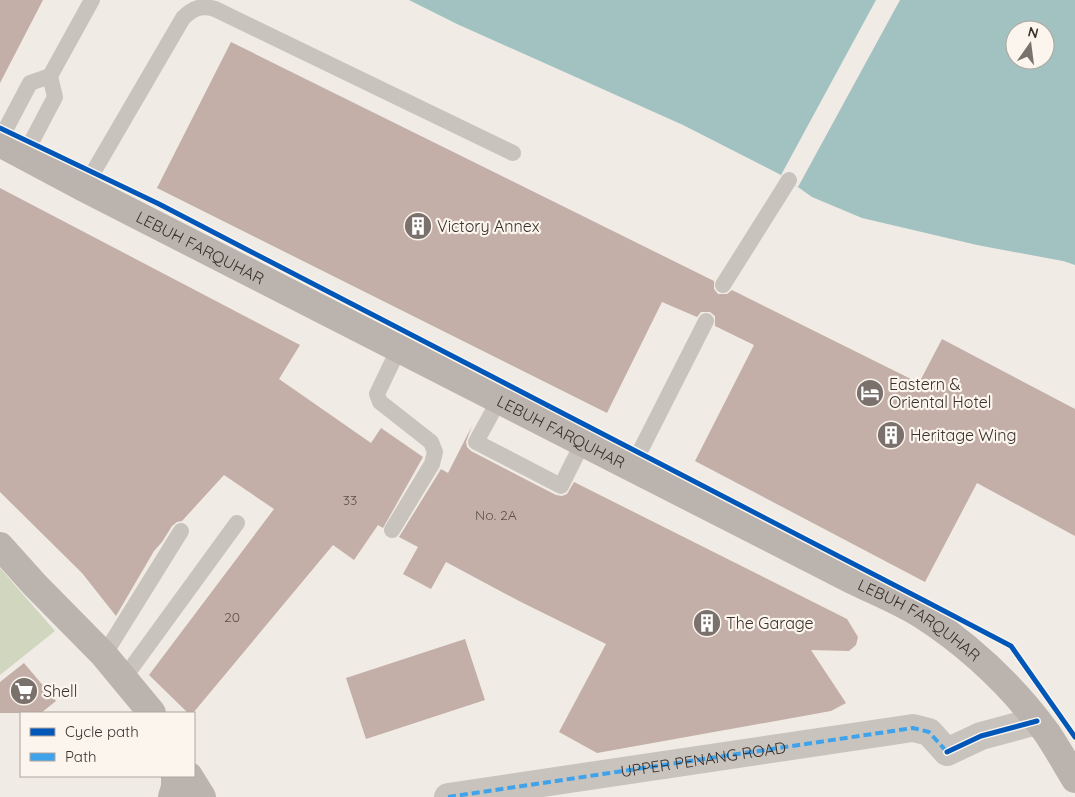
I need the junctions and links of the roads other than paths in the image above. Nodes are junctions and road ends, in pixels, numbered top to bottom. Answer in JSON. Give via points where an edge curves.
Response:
{"nodes":[{"id":1,"x":92,"y":0,"type":"edge"},
{"id":2,"x":50,"y":76,"type":"junction"},
{"id":3,"x":0,"y":142,"type":"edge"},
{"id":4,"x":513,"y":153,"type":"dead end"},
{"id":5,"x":24,"y":156,"type":"junction"},
{"id":6,"x":789,"y":180,"type":"dead end"},
{"id":7,"x":84,"y":188,"type":"junction"},
{"id":8,"x":723,"y":285,"type":"dead end"},
{"id":9,"x":706,"y":321,"type":"dead end"},
{"id":10,"x":398,"y":348,"type":"junction"},
{"id":11,"x":500,"y":400,"type":"junction"},
{"id":12,"x":583,"y":442,"type":"junction"},
{"id":13,"x":632,"y":467,"type":"junction"},
{"id":14,"x":237,"y":523,"type":"dead end"},
{"id":15,"x":392,"y":530,"type":"dead end"},
{"id":16,"x":181,"y":531,"type":"dead end"},
{"id":17,"x":0,"y":546,"type":"edge"},
{"id":18,"x":104,"y":655,"type":"junction"},
{"id":19,"x":124,"y":678,"type":"junction"},
{"id":20,"x":151,"y":712,"type":"edge"},
{"id":21,"x":1037,"y":720,"type":"junction"},
{"id":22,"x":175,"y":777,"type":"edge"},
{"id":23,"x":191,"y":777,"type":"edge"},
{"id":24,"x":1075,"y":779,"type":"edge"},
{"id":25,"x":172,"y":797,"type":"edge"},
{"id":26,"x":202,"y":797,"type":"edge"},
{"id":27,"x":448,"y":797,"type":"edge"}],
"edges":[{"from":1,"to":2,"type":"lane"},
{"from":2,"to":3,"type":"lane","via":[[30,84]]},
{"from":2,"to":5,"type":"lane","via":[[55,97]]},
{"from":3,"to":5,"type":"main road","name":"LEBUH FARQUHAR"},
{"from":4,"to":7,"type":"lane","via":[[206,6],[189,12],[183,18]]},
{"from":5,"to":7,"type":"main road","name":"LEBUH FARQUHAR"},
{"from":6,"to":8,"type":"lane"},
{"from":7,"to":10,"type":"main road","name":"LEBUH FARQUHAR"},
{"from":9,"to":13,"type":"lane"},
{"from":10,"to":11,"type":"main road","name":"LEBUH FARQUHAR"},
{"from":10,"to":15,"type":"lane","via":[[377,394],[380,402],[431,442],[435,452],[432,464]]},
{"from":11,"to":12,"type":"main road","name":"LEBUH FARQUHAR"},
{"from":11,"to":12,"type":"lane","via":[[476,442],[561,486]]},
{"from":12,"to":13,"type":"main road","name":"LEBUH FARQUHAR"},
{"from":13,"to":21,"type":"main road","name":"LEBUH FARQUHAR","via":[[921,614],[962,644]]},
{"from":14,"to":19,"type":"lane"},
{"from":16,"to":18,"type":"lane"},
{"from":17,"to":18,"type":"main road"},
{"from":18,"to":19,"type":"main road"},
{"from":19,"to":20,"type":"main road"},
{"from":21,"to":24,"type":"main road","name":"LEBUH FARQUHAR"},
{"from":21,"to":27,"type":"street","name":"UPPER PENANG ROAD","via":[[981,736],[947,752],[929,732],[913,728]]},
{"from":22,"to":25,"type":"main road"},
{"from":23,"to":26,"type":"main road"}]}
